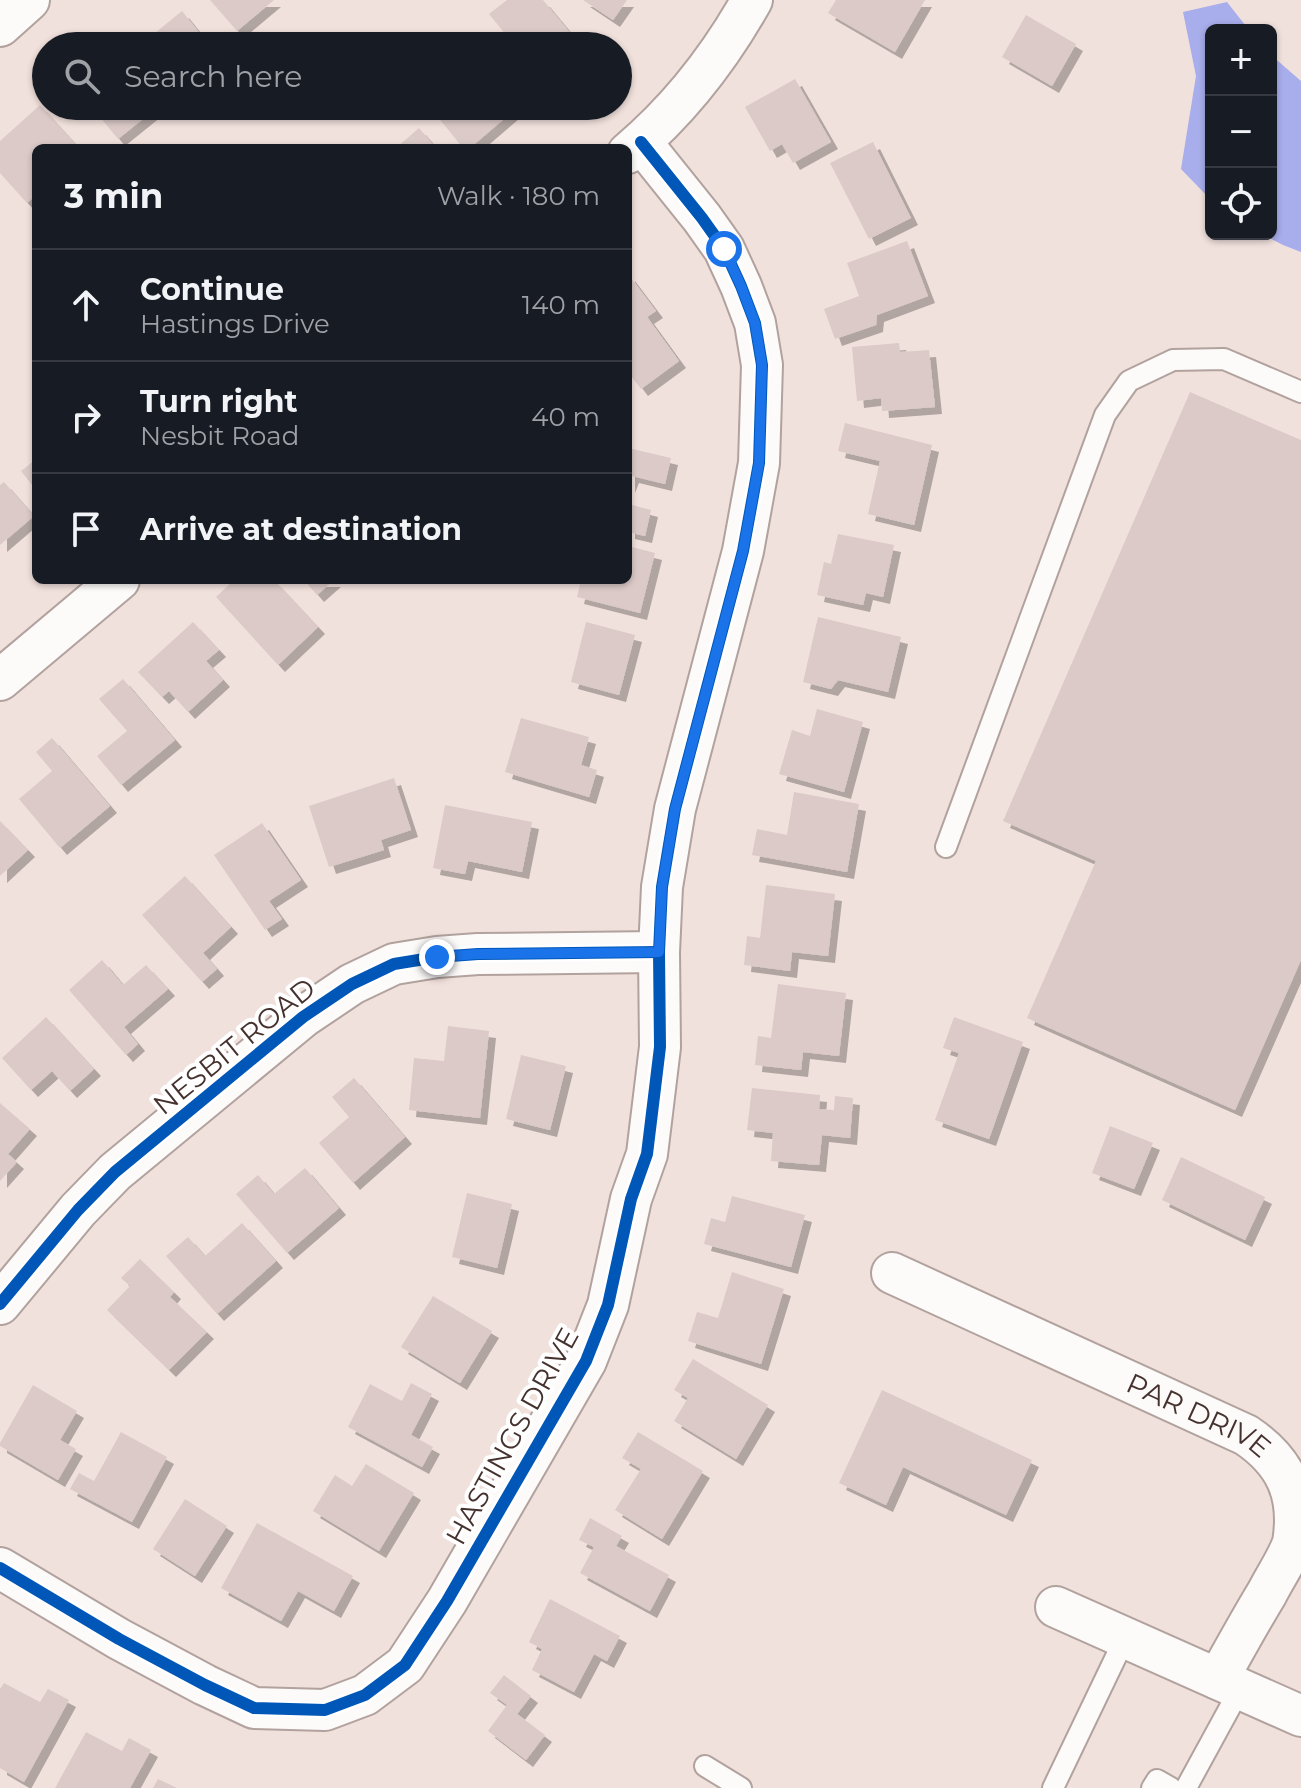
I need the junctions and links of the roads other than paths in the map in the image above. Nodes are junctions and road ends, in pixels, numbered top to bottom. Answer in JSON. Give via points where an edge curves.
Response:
{"nodes":[{"id":1,"x":752,"y":0,"type":"edge"},
{"id":2,"x":635,"y":147,"type":"edge"},
{"id":3,"x":1301,"y":392,"type":"edge"},
{"id":4,"x":114,"y":584,"type":"edge"},
{"id":5,"x":0,"y":680,"type":"edge"},
{"id":6,"x":946,"y":847,"type":"dead end"},
{"id":7,"x":659,"y":952,"type":"junction"},
{"id":8,"x":892,"y":1273,"type":"dead end"},
{"id":9,"x":0,"y":1304,"type":"edge"},
{"id":10,"x":0,"y":1568,"type":"edge"},
{"id":11,"x":1056,"y":1607,"type":"dead end"},
{"id":12,"x":1125,"y":1638,"type":"junction"},
{"id":13,"x":1229,"y":1684,"type":"junction"},
{"id":14,"x":1301,"y":1716,"type":"edge"},
{"id":15,"x":705,"y":1766,"type":"dead end"},
{"id":16,"x":741,"y":1788,"type":"edge"},
{"id":17,"x":1053,"y":1788,"type":"edge"},
{"id":18,"x":1152,"y":1788,"type":"edge"},
{"id":19,"x":1171,"y":1788,"type":"edge"},
{"id":20,"x":1186,"y":1788,"type":"edge"}],
"edges":[{"from":1,"to":2,"type":"street","name":"HASTINGS DRIVE","via":[[731,38],[686,96]]},
{"from":2,"to":7,"type":"street","name":"HASTINGS DRIVE","via":[[724,249],[755,323],[762,365],[759,463],[743,551],[675,809],[662,887]]},
{"from":3,"to":6,"type":"lane","via":[[1224,359],[1173,360],[1129,381],[1105,415]]},
{"from":4,"to":5,"type":"street"},
{"from":7,"to":9,"type":"street","name":"NESBIT ROAD","via":[[437,957],[394,964],[352,984],[303,1017],[115,1172]]},
{"from":7,"to":10,"type":"street","name":"HASTINGS DRIVE","via":[[660,1047],[647,1154],[631,1199],[608,1305],[586,1361],[405,1665],[365,1695],[325,1710],[254,1708],[119,1639]]},
{"from":8,"to":13,"type":"street","name":"PAR DRIVE","via":[[1246,1435],[1282,1465],[1297,1496],[1300,1521]]},
{"from":11,"to":12,"type":"street"},
{"from":12,"to":13,"type":"street"},
{"from":12,"to":17,"type":"lane"},
{"from":13,"to":14,"type":"street"},
{"from":13,"to":20,"type":"lane"},
{"from":15,"to":16,"type":"lane"},
{"from":18,"to":19,"type":"lane","via":[[1157,1780]]}]}
